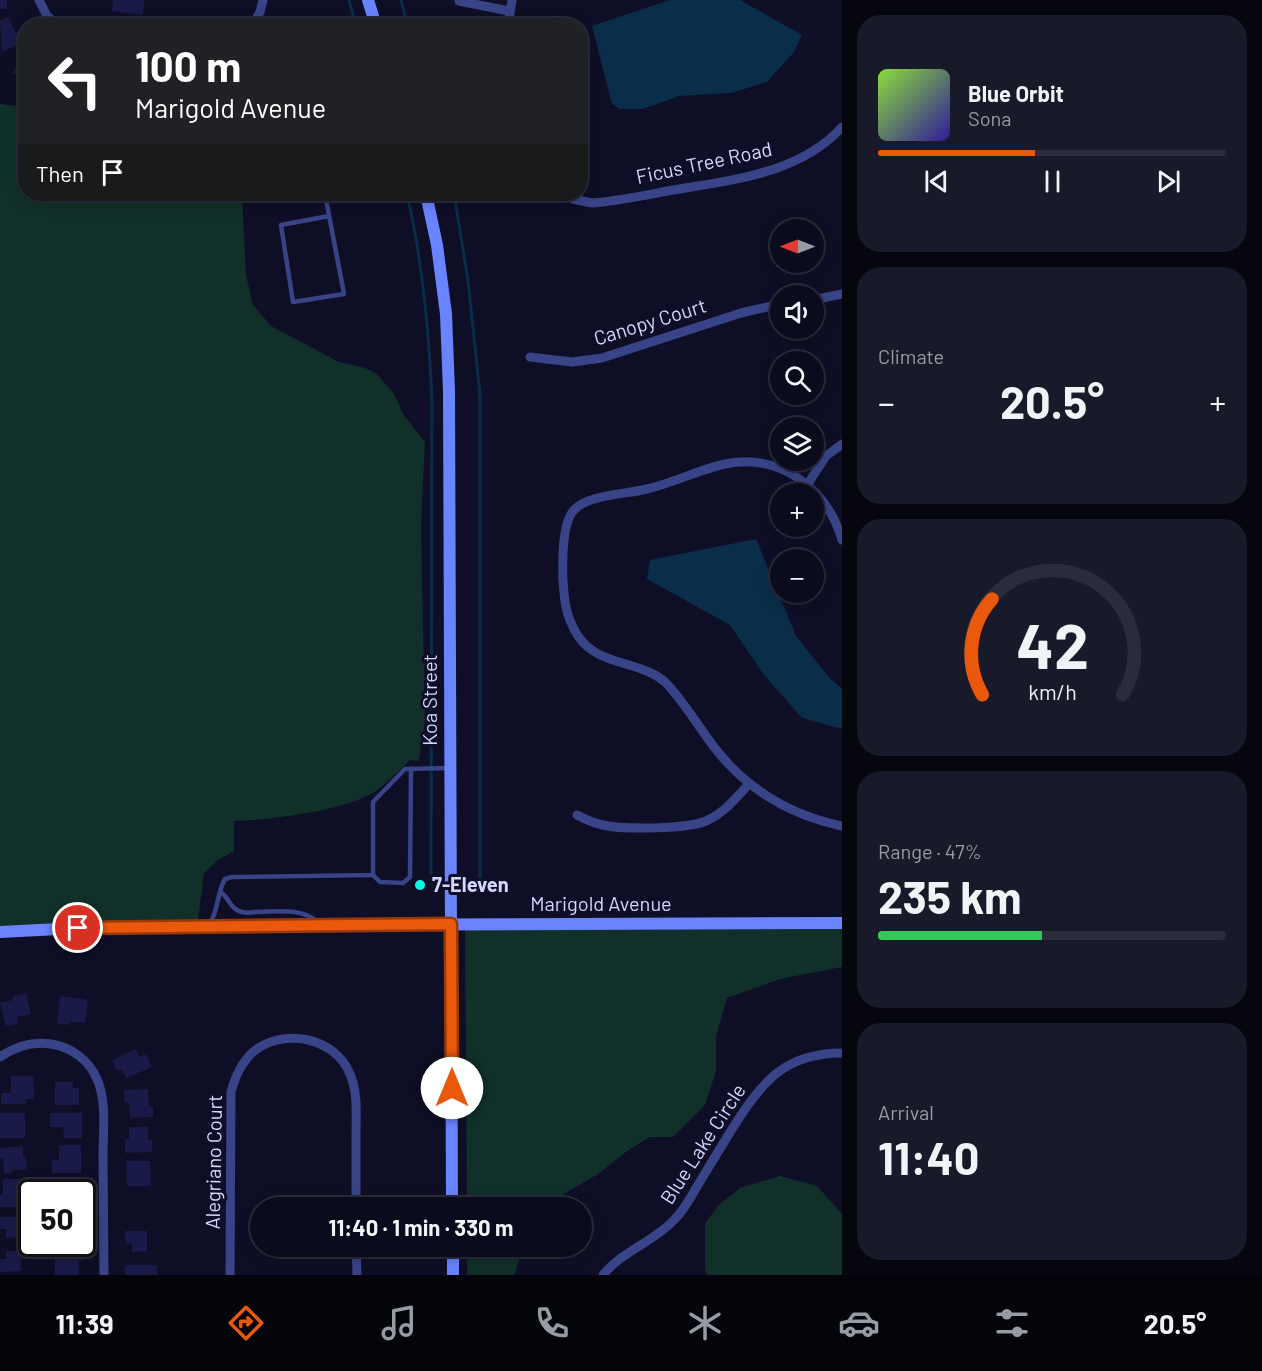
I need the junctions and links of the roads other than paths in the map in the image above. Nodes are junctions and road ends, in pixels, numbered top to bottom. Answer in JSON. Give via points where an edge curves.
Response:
{"nodes":[{"id":1,"x":39,"y":0,"type":"edge"},
{"id":2,"x":263,"y":0,"type":"edge"},
{"id":3,"x":368,"y":0,"type":"edge"},
{"id":4,"x":512,"y":0,"type":"edge"},
{"id":5,"x":459,"y":2,"type":"edge"},
{"id":6,"x":509,"y":11,"type":"junction"},
{"id":7,"x":49,"y":18,"type":"edge"},
{"id":8,"x":257,"y":18,"type":"edge"},
{"id":9,"x":374,"y":18,"type":"edge"},
{"id":10,"x":509,"y":18,"type":"edge"},
{"id":11,"x":842,"y":127,"type":"edge"},
{"id":12,"x":327,"y":201,"type":"edge"},
{"id":13,"x":428,"y":201,"type":"edge"},
{"id":14,"x":582,"y":201,"type":"edge"},
{"id":15,"x":329,"y":216,"type":"junction"},
{"id":16,"x":842,"y":294,"type":"edge"},
{"id":17,"x":824,"y":298,"type":"edge"},
{"id":18,"x":770,"y":306,"type":"edge"},
{"id":19,"x":530,"y":357,"type":"dead end"},
{"id":20,"x":842,"y":444,"type":"edge"},
{"id":21,"x":805,"y":483,"type":"edge"},
{"id":22,"x":808,"y":483,"type":"edge"},
{"id":23,"x":824,"y":501,"type":"edge"},
{"id":24,"x":842,"y":540,"type":"edge"},
{"id":25,"x":587,"y":647,"type":"junction"},
{"id":26,"x":579,"y":656,"type":"dead end"},
{"id":27,"x":450,"y":768,"type":"junction"},
{"id":28,"x":411,"y":769,"type":"junction"},
{"id":29,"x":748,"y":784,"type":"junction"},
{"id":30,"x":577,"y":815,"type":"dead end"},
{"id":31,"x":839,"y":825,"type":"edge"},
{"id":32,"x":373,"y":875,"type":"junction"},
{"id":33,"x":222,"y":893,"type":"junction"},
{"id":34,"x":842,"y":923,"type":"edge"},
{"id":35,"x":451,"y":924,"type":"junction"},
{"id":36,"x":322,"y":925,"type":"junction"},
{"id":37,"x":208,"y":926,"type":"junction"},
{"id":38,"x":0,"y":932,"type":"edge"},
{"id":39,"x":842,"y":1053,"type":"edge"},
{"id":40,"x":0,"y":1057,"type":"edge"},
{"id":41,"x":356,"y":1197,"type":"edge"},
{"id":42,"x":452,"y":1197,"type":"edge"},
{"id":43,"x":356,"y":1257,"type":"edge"},
{"id":44,"x":453,"y":1257,"type":"edge"},
{"id":45,"x":104,"y":1275,"type":"edge"},
{"id":46,"x":230,"y":1275,"type":"edge"},
{"id":47,"x":357,"y":1275,"type":"edge"},
{"id":48,"x":453,"y":1275,"type":"edge"},
{"id":49,"x":603,"y":1275,"type":"edge"}],
"edges":[{"from":1,"to":7,"type":"street"},
{"from":2,"to":8,"type":"street"},
{"from":3,"to":9,"type":"main road"},
{"from":4,"to":6,"type":"street"},
{"from":5,"to":6,"type":"street"},
{"from":6,"to":10,"type":"street"},
{"from":11,"to":14,"type":"street","name":"Ficus Tree Road","via":[[797,160],[741,178],[592,203]]},
{"from":12,"to":15,"type":"lane"},
{"from":13,"to":27,"type":"main road","name":"Koa Street","via":[[446,314]]},
{"from":15,"to":15,"type":"lane","via":[[344,294],[293,302],[280,225]]},
{"from":16,"to":17,"type":"street"},
{"from":18,"to":19,"type":"street","name":"Canopy Court","via":[[602,358],[572,362]]},
{"from":20,"to":22,"type":"street","via":[[826,456]]},
{"from":21,"to":25,"type":"street","via":[[773,467],[734,463],[650,488],[588,501],[575,509],[564,534],[564,593],[571,622]]},
{"from":23,"to":24,"type":"street"},
{"from":25,"to":26,"type":"street"},
{"from":25,"to":29,"type":"street","via":[[604,658],[647,670],[665,682],[716,750]]},
{"from":27,"to":28,"type":"lane"},
{"from":27,"to":35,"type":"main road","name":"Koa Street"},
{"from":28,"to":32,"type":"lane","via":[[405,769],[373,802]]},
{"from":28,"to":32,"type":"lane","via":[[410,877],[403,883],[380,882]]},
{"from":29,"to":30,"type":"street","via":[[716,816],[691,825],[608,826]]},
{"from":29,"to":31,"type":"street","via":[[793,811]]},
{"from":32,"to":33,"type":"lane","via":[[232,877],[225,879]]},
{"from":33,"to":36,"type":"lane","via":[[234,908],[243,912],[300,912]]},
{"from":33,"to":37,"type":"lane"},
{"from":34,"to":35,"type":"main road","name":"Marigold Avenue"},
{"from":35,"to":36,"type":"main road","name":"Marigold Avenue"},
{"from":35,"to":42,"type":"main road","name":"Koa Street"},
{"from":36,"to":37,"type":"main road","name":"Marigold Avenue"},
{"from":37,"to":38,"type":"main road","name":"Marigold Avenue"},
{"from":39,"to":49,"type":"street","name":"Blue Lake Circle","via":[[797,1061],[770,1077],[748,1104],[680,1214]]},
{"from":40,"to":45,"type":"street","via":[[26,1044],[58,1045],[81,1057],[96,1077],[103,1108]]},
{"from":41,"to":46,"type":"street","name":"Alegriano Court","via":[[356,1104],[347,1068],[331,1051],[314,1042],[287,1038],[260,1047],[239,1069],[231,1092]]},
{"from":43,"to":47,"type":"street"},
{"from":44,"to":48,"type":"main road"}]}
